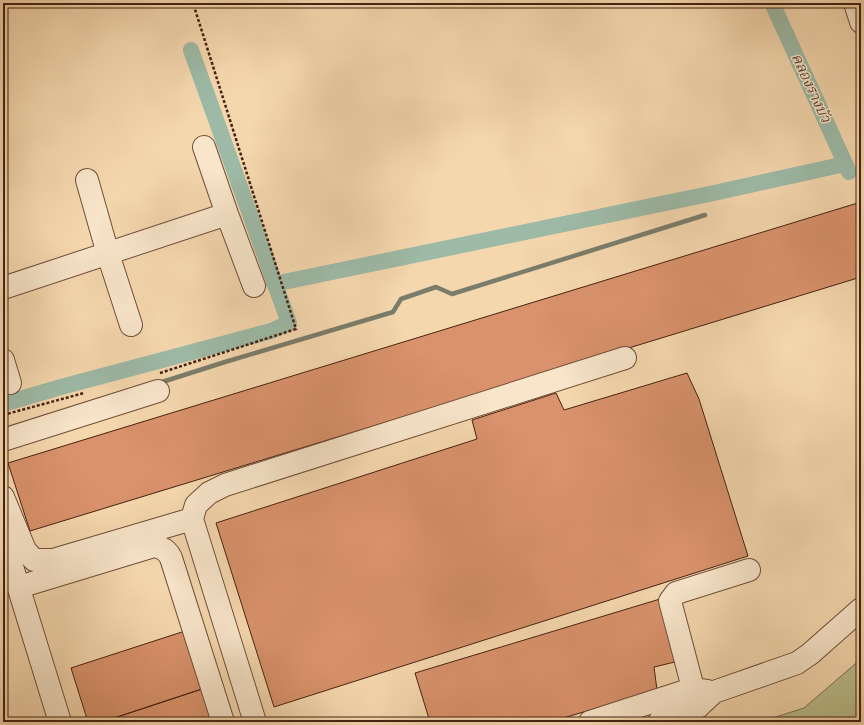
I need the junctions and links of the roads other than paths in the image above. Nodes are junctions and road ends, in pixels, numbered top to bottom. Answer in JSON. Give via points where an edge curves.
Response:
{"nodes":[{"id":1,"x":855,"y":3,"type":"edge"},
{"id":2,"x":861,"y":22,"type":"edge"},
{"id":3,"x":204,"y":147,"type":"dead end"},
{"id":4,"x":87,"y":180,"type":"dead end"},
{"id":5,"x":227,"y":214,"type":"junction"},
{"id":6,"x":108,"y":254,"type":"junction"},
{"id":7,"x":254,"y":286,"type":"dead end"},
{"id":8,"x":3,"y":288,"type":"edge"},
{"id":9,"x":131,"y":325,"type":"dead end"},
{"id":10,"x":626,"y":358,"type":"dead end"},
{"id":11,"x":3,"y":360,"type":"edge"},
{"id":12,"x":158,"y":382,"type":"road end"},
{"id":13,"x":10,"y":383,"type":"dead end"},
{"id":14,"x":3,"y":440,"type":"edge"},
{"id":15,"x":3,"y":497,"type":"edge"},
{"id":16,"x":192,"y":519,"type":"junction"},
{"id":17,"x":3,"y":537,"type":"edge"},
{"id":18,"x":749,"y":570,"type":"dead end"},
{"id":19,"x":19,"y":587,"type":"junction"},
{"id":20,"x":861,"y":610,"type":"edge"},
{"id":21,"x":695,"y":698,"type":"junction"},
{"id":22,"x":60,"y":722,"type":"edge"},
{"id":23,"x":223,"y":722,"type":"edge"},
{"id":24,"x":255,"y":722,"type":"edge"},
{"id":25,"x":590,"y":722,"type":"edge"},
{"id":26,"x":659,"y":722,"type":"edge"}],
"edges":[{"from":1,"to":2,"type":"street"},
{"from":3,"to":5,"type":"street"},
{"from":4,"to":6,"type":"street"},
{"from":5,"to":6,"type":"street"},
{"from":5,"to":7,"type":"street"},
{"from":6,"to":8,"type":"street"},
{"from":6,"to":9,"type":"street"},
{"from":10,"to":16,"type":"street","via":[[225,485],[208,493],[196,506]]},
{"from":11,"to":13,"type":"street"},
{"from":12,"to":14,"type":"street"},
{"from":15,"to":16,"type":"street","via":[[25,550],[34,560],[53,560]]},
{"from":16,"to":24,"type":"street"},
{"from":17,"to":19,"type":"street"},
{"from":18,"to":21,"type":"street","via":[[676,594],[670,601]]},
{"from":19,"to":22,"type":"street"},
{"from":19,"to":23,"type":"street","via":[[154,546],[163,548],[171,558]]},
{"from":20,"to":21,"type":"street","via":[[797,663]]},
{"from":21,"to":25,"type":"street"},
{"from":21,"to":26,"type":"street"}]}
